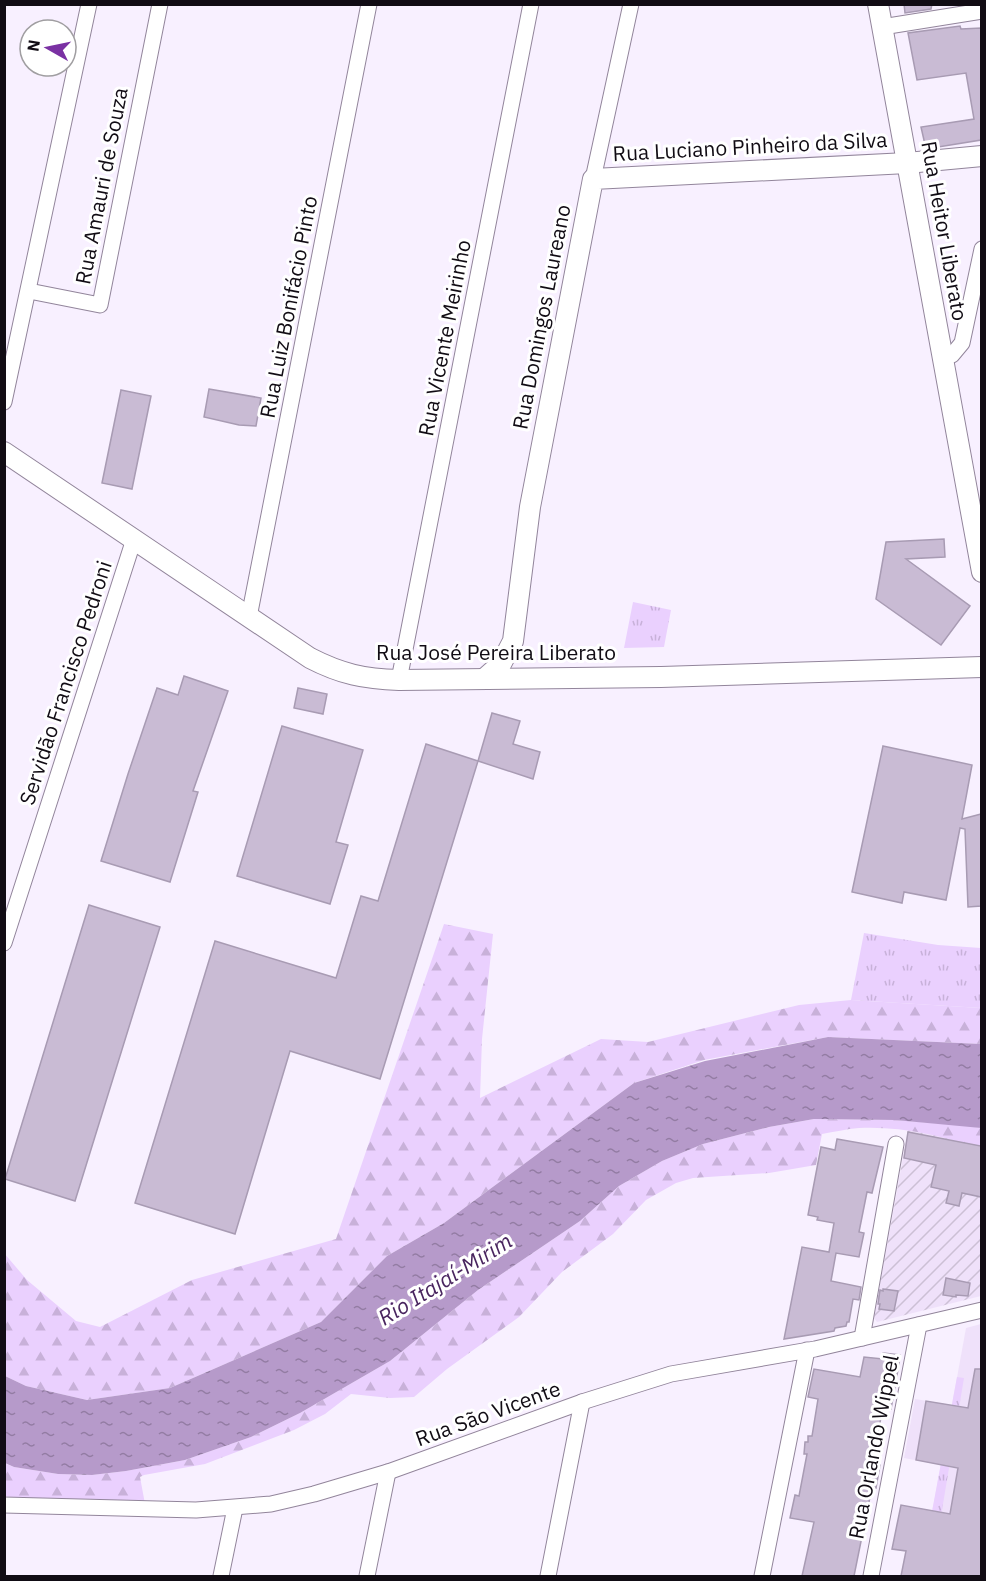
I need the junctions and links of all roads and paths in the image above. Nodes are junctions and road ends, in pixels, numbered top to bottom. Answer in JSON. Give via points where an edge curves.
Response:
{"nodes":[{"id":1,"x":90,"y":4,"type":"edge"},
{"id":2,"x":160,"y":4,"type":"edge"},
{"id":3,"x":369,"y":4,"type":"edge"},
{"id":4,"x":531,"y":4,"type":"edge"},
{"id":5,"x":631,"y":4,"type":"edge"},
{"id":6,"x":878,"y":4,"type":"edge"},
{"id":7,"x":972,"y":9,"type":"edge"},
{"id":8,"x":882,"y":27,"type":"junction"},
{"id":9,"x":981,"y":156,"type":"edge"},
{"id":10,"x":907,"y":163,"type":"junction"},
{"id":11,"x":593,"y":179,"type":"junction"},
{"id":12,"x":981,"y":249,"type":"edge"},
{"id":13,"x":29,"y":291,"type":"junction"},
{"id":14,"x":943,"y":359,"type":"junction"},
{"id":15,"x":4,"y":402,"type":"edge"},
{"id":16,"x":4,"y":452,"type":"edge"},
{"id":17,"x":134,"y":539,"type":"junction"},
{"id":18,"x":981,"y":572,"type":"edge"},
{"id":19,"x":249,"y":617,"type":"junction"},
{"id":20,"x":513,"y":641,"type":"junction"},
{"id":21,"x":981,"y":667,"type":"edge"},
{"id":22,"x":536,"y":678,"type":"junction"},
{"id":23,"x":484,"y":679,"type":"junction"},
{"id":24,"x":399,"y":680,"type":"junction"},
{"id":25,"x":4,"y":943,"type":"edge"},
{"id":26,"x":896,"y":1144,"type":"dead end"},
{"id":27,"x":981,"y":1310,"type":"edge"},
{"id":28,"x":919,"y":1325,"type":"junction"},
{"id":29,"x":862,"y":1338,"type":"junction"},
{"id":30,"x":807,"y":1350,"type":"junction"},
{"id":31,"x":582,"y":1402,"type":"junction"},
{"id":32,"x":388,"y":1472,"type":"junction"},
{"id":33,"x":4,"y":1505,"type":"edge"},
{"id":34,"x":235,"y":1508,"type":"junction"},
{"id":35,"x":221,"y":1576,"type":"edge"},
{"id":36,"x":367,"y":1576,"type":"edge"},
{"id":37,"x":548,"y":1576,"type":"edge"},
{"id":38,"x":762,"y":1576,"type":"edge"},
{"id":39,"x":871,"y":1576,"type":"edge"}],
"edges":[{"from":1,"to":13,"type":"street"},
{"from":2,"to":13,"type":"street","name":"Rua Amauri de Souza","via":[[100,305]]},
{"from":3,"to":19,"type":"street","name":"Rua Luiz Bonifácio Pinto"},
{"from":4,"to":24,"type":"street","name":"Rua Vicente Meirinho"},
{"from":5,"to":11,"type":"street","name":"Rua Domingos Laureano"},
{"from":6,"to":8,"type":"main road","name":"Rua Heitor Liberato"},
{"from":7,"to":8,"type":"street"},
{"from":8,"to":10,"type":"main road","name":"Rua Heitor Liberato"},
{"from":9,"to":10,"type":"main road","name":"Rua Luciano Pinheiro da Silva"},
{"from":10,"to":11,"type":"main road","name":"Rua Luciano Pinheiro da Silva"},
{"from":10,"to":14,"type":"main road","name":"Rua Heitor Liberato"},
{"from":11,"to":20,"type":"main road","name":"Rua Domingos Laureano","via":[[530,507]]},
{"from":12,"to":14,"type":"street","via":[[962,343]]},
{"from":13,"to":15,"type":"street"},
{"from":14,"to":18,"type":"main road","name":"Rua Heitor Liberato"},
{"from":16,"to":17,"type":"main road","name":"Rua José Pereira Liberato"},
{"from":17,"to":19,"type":"main road","name":"Rua José Pereira Liberato"},
{"from":17,"to":25,"type":"street","name":"Servidão Francisco Pedroni"},
{"from":19,"to":24,"type":"main road","name":"Rua José Pereira Liberato","via":[[327,667],[361,677]]},
{"from":20,"to":22,"type":"main road","name":"Rua Domingos Laureano","via":[[521,667]]},
{"from":20,"to":23,"type":"main road","name":"Rua Domingos Laureano","via":[[501,664]]},
{"from":21,"to":22,"type":"main road","name":"Rua José Pereira Liberato"},
{"from":22,"to":23,"type":"main road","name":"Rua José Pereira Liberato"},
{"from":23,"to":24,"type":"main road","name":"Rua José Pereira Liberato"},
{"from":26,"to":29,"type":"street"},
{"from":27,"to":28,"type":"street","name":"Rua São Vicente"},
{"from":28,"to":29,"type":"street","name":"Rua São Vicente"},
{"from":28,"to":39,"type":"street","name":"Rua Orlando Wippel"},
{"from":29,"to":30,"type":"street","name":"Rua São Vicente"},
{"from":30,"to":31,"type":"street","name":"Rua São Vicente","via":[[671,1374]]},
{"from":30,"to":38,"type":"street"},
{"from":31,"to":32,"type":"street","name":"Rua São Vicente"},
{"from":31,"to":37,"type":"street"},
{"from":32,"to":34,"type":"street","name":"Rua São Vicente","via":[[314,1494]]},
{"from":32,"to":36,"type":"street"},
{"from":33,"to":34,"type":"street","name":"Rua São Vicente","via":[[141,1510]]},
{"from":34,"to":35,"type":"street"}]}
